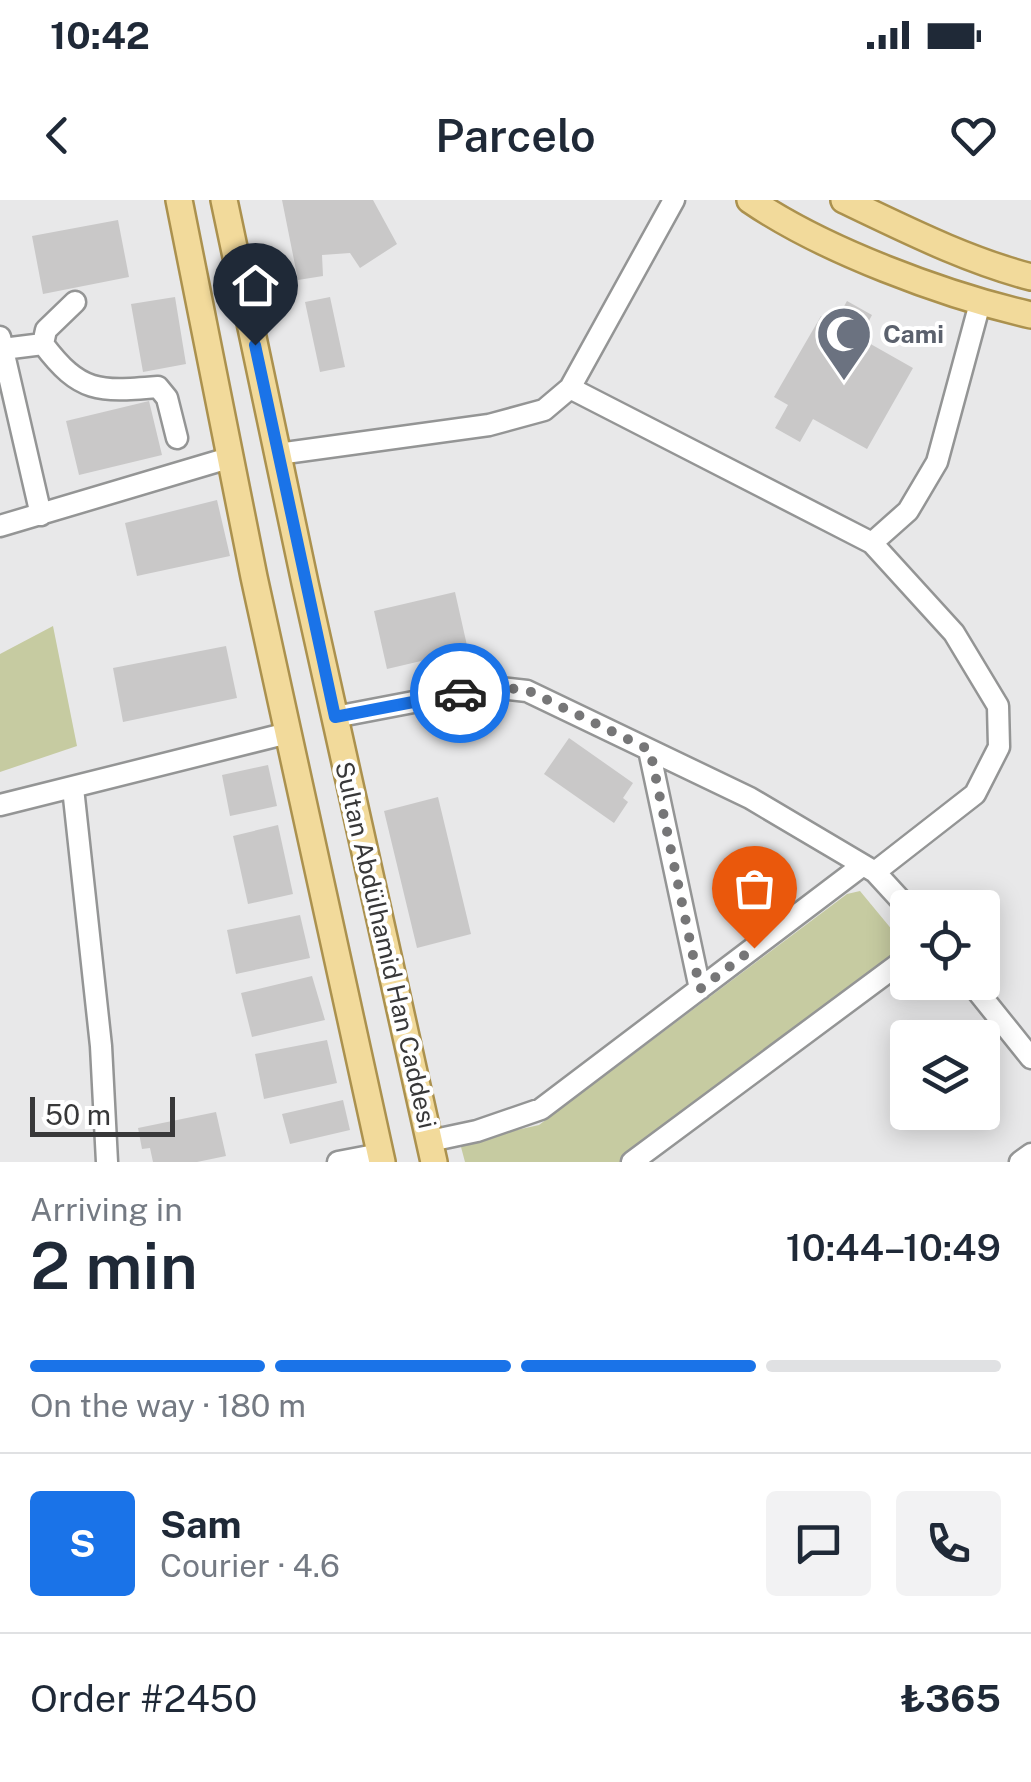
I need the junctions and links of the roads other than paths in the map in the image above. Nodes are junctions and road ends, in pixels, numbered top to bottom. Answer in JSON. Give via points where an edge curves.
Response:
{"nodes":[{"id":1,"x":179,"y":200,"type":"edge"},
{"id":2,"x":224,"y":200,"type":"edge"},
{"id":3,"x":674,"y":200,"type":"edge"},
{"id":4,"x":750,"y":200,"type":"edge"},
{"id":5,"x":844,"y":200,"type":"edge"},
{"id":6,"x":1031,"y":277,"type":"edge"},
{"id":7,"x":75,"y":302,"type":"dead end"},
{"id":8,"x":980,"y":304,"type":"junction"},
{"id":9,"x":1031,"y":315,"type":"edge"},
{"id":10,"x":1,"y":343,"type":"edge"},
{"id":11,"x":43,"y":344,"type":"junction"},
{"id":12,"x":6,"y":388,"type":"edge"},
{"id":13,"x":570,"y":388,"type":"junction"},
{"id":14,"x":177,"y":438,"type":"dead end"},
{"id":15,"x":278,"y":454,"type":"junction"},
{"id":16,"x":232,"y":457,"type":"junction"},
{"id":17,"x":41,"y":514,"type":"junction"},
{"id":18,"x":0,"y":526,"type":"edge"},
{"id":19,"x":872,"y":543,"type":"junction"},
{"id":20,"x":335,"y":717,"type":"junction"},
{"id":21,"x":288,"y":733,"type":"junction"},
{"id":22,"x":650,"y":750,"type":"junction"},
{"id":23,"x":73,"y":788,"type":"junction"},
{"id":24,"x":0,"y":805,"type":"edge"},
{"id":25,"x":869,"y":868,"type":"junction"},
{"id":26,"x":890,"y":890,"type":"edge"},
{"id":27,"x":890,"y":969,"type":"edge"},
{"id":28,"x":700,"y":989,"type":"junction"},
{"id":29,"x":984,"y":1000,"type":"edge"},
{"id":30,"x":1031,"y":1058,"type":"edge"},
{"id":31,"x":432,"y":1151,"type":"edge"},
{"id":32,"x":1031,"y":1154,"type":"edge"},
{"id":33,"x":381,"y":1158,"type":"edge"},
{"id":34,"x":106,"y":1162,"type":"edge"},
{"id":35,"x":338,"y":1162,"type":"edge"},
{"id":36,"x":632,"y":1162,"type":"edge"},
{"id":37,"x":1020,"y":1162,"type":"edge"}],
"edges":[{"from":1,"to":16,"type":"main road","name":"Sultan Abdülhamid Han Caddesi"},
{"from":2,"to":15,"type":"main road","name":"Sultan Abdülhamid Han Caddesi"},
{"from":3,"to":13,"type":"street"},
{"from":4,"to":8,"type":"main road","via":[[871,261]]},
{"from":5,"to":6,"type":"main road"},
{"from":7,"to":11,"type":"street","via":[[46,330]]},
{"from":8,"to":9,"type":"main road"},
{"from":8,"to":19,"type":"street","via":[[936,462],[908,511]]},
{"from":10,"to":11,"type":"street"},
{"from":10,"to":12,"type":"street"},
{"from":11,"to":14,"type":"street","via":[[64,371],[90,387],[158,387]]},
{"from":12,"to":17,"type":"street"},
{"from":13,"to":15,"type":"street","via":[[544,410],[489,425]]},
{"from":13,"to":19,"type":"street"},
{"from":15,"to":20,"type":"main road","name":"Sultan Abdülhamid Han Caddesi"},
{"from":16,"to":17,"type":"street"},
{"from":16,"to":21,"type":"main road","name":"Sultan Abdülhamid Han Caddesi"},
{"from":17,"to":18,"type":"street"},
{"from":19,"to":25,"type":"street","via":[[954,632],[998,706],[999,747],[975,794]]},
{"from":20,"to":22,"type":"street","via":[[492,687],[527,690]]},
{"from":20,"to":31,"type":"main road","name":"Sultan Abdülhamid Han Caddesi"},
{"from":21,"to":23,"type":"street"},
{"from":21,"to":33,"type":"main road","name":"Sultan Abdülhamid Han Caddesi"},
{"from":22,"to":25,"type":"street","via":[[750,798]]},
{"from":22,"to":28,"type":"street"},
{"from":23,"to":24,"type":"street"},
{"from":23,"to":34,"type":"street","via":[[101,1046]]},
{"from":25,"to":26,"type":"street"},
{"from":25,"to":28,"type":"street"},
{"from":27,"to":36,"type":"street"},
{"from":28,"to":31,"type":"street","via":[[542,1108]]},
{"from":29,"to":30,"type":"street"},
{"from":32,"to":37,"type":"street"},
{"from":33,"to":35,"type":"street"}]}
